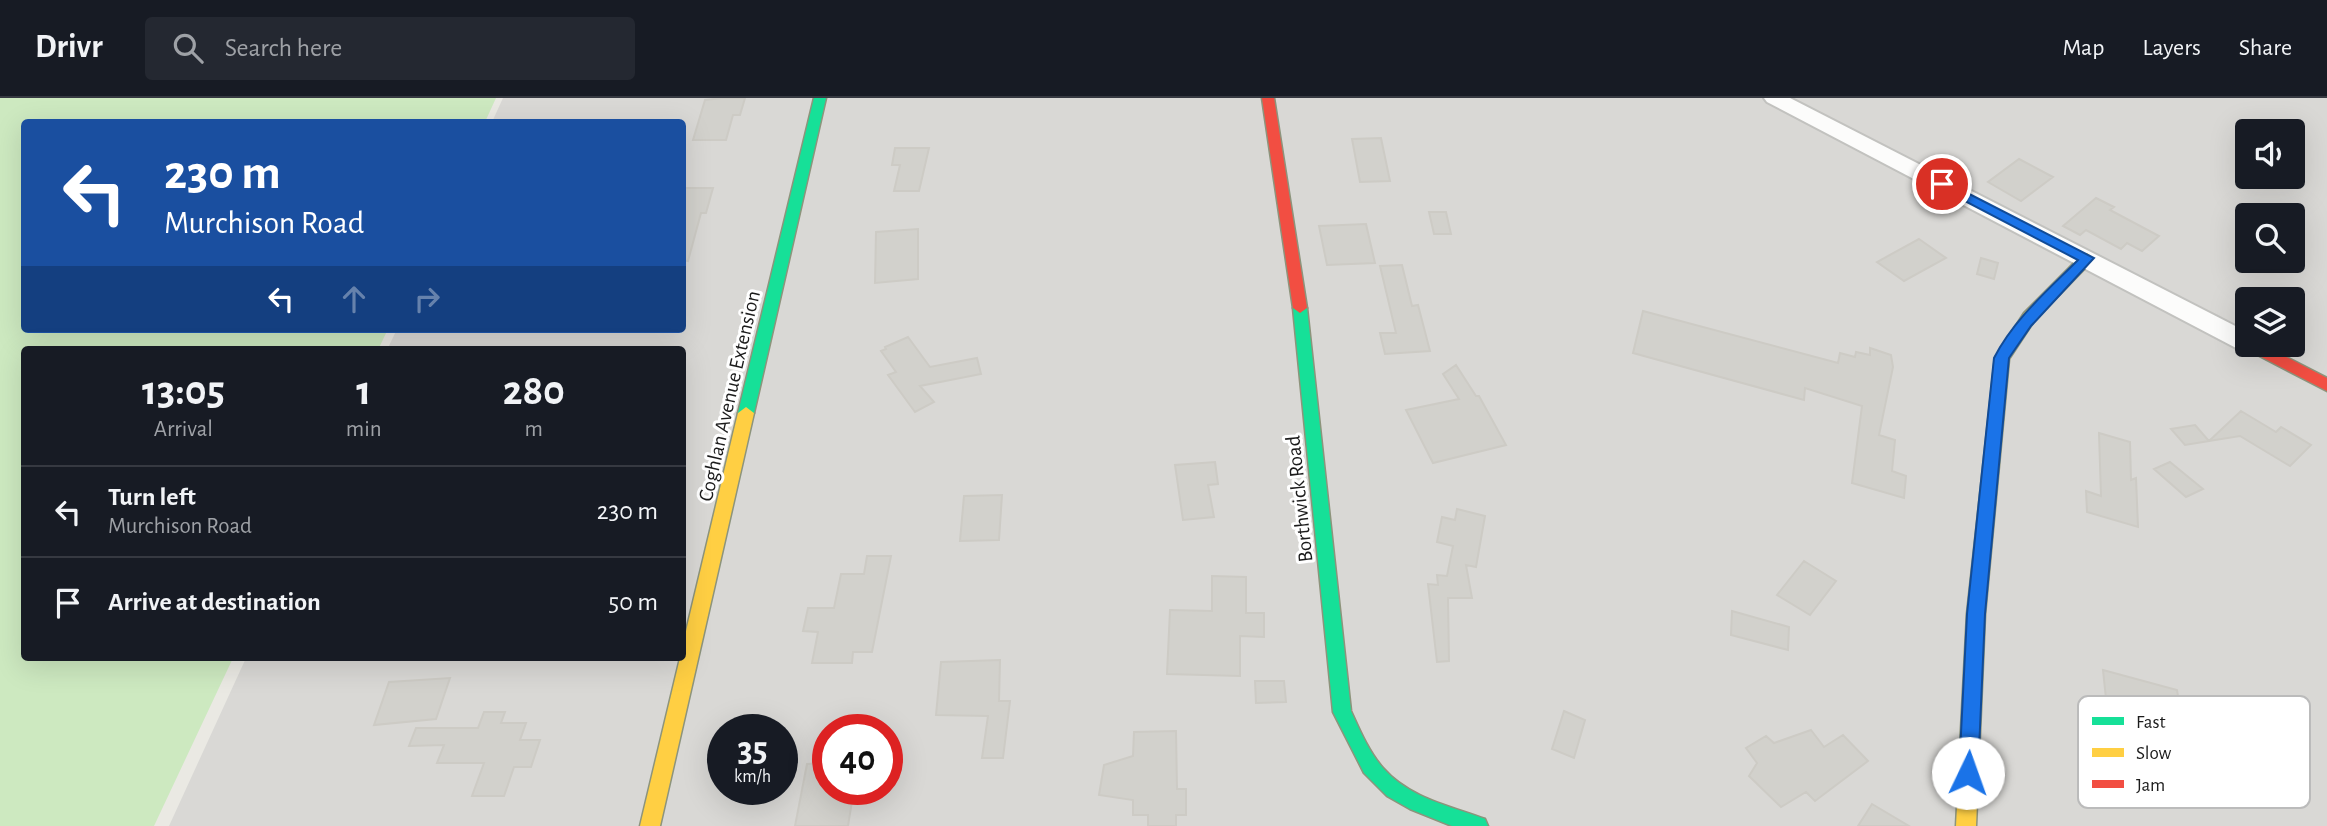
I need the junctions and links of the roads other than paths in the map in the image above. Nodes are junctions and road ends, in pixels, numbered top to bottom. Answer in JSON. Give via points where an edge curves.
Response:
{"nodes":[{"id":1,"x":820,"y":98,"type":"edge"},
{"id":2,"x":1268,"y":98,"type":"edge"},
{"id":3,"x":1774,"y":98,"type":"edge"},
{"id":4,"x":2087,"y":258,"type":"junction"},
{"id":5,"x":2235,"y":337,"type":"edge"},
{"id":6,"x":2274,"y":357,"type":"edge"},
{"id":7,"x":2327,"y":385,"type":"edge"},
{"id":8,"x":650,"y":826,"type":"edge"},
{"id":9,"x":1478,"y":826,"type":"edge"},
{"id":10,"x":1966,"y":826,"type":"edge"}],
"edges":[{"from":1,"to":8,"type":"street","name":"Coghlan Avenue Extension"},
{"from":2,"to":9,"type":"street","name":"Borthwick Road","via":[[1298,289],[1342,712],[1365,757],[1385,783]]},
{"from":3,"to":4,"type":"street"},
{"from":4,"to":5,"type":"street"},
{"from":4,"to":10,"type":"street","via":[[2025,322],[2002,358],[1976,614]]},
{"from":6,"to":7,"type":"street"}]}
